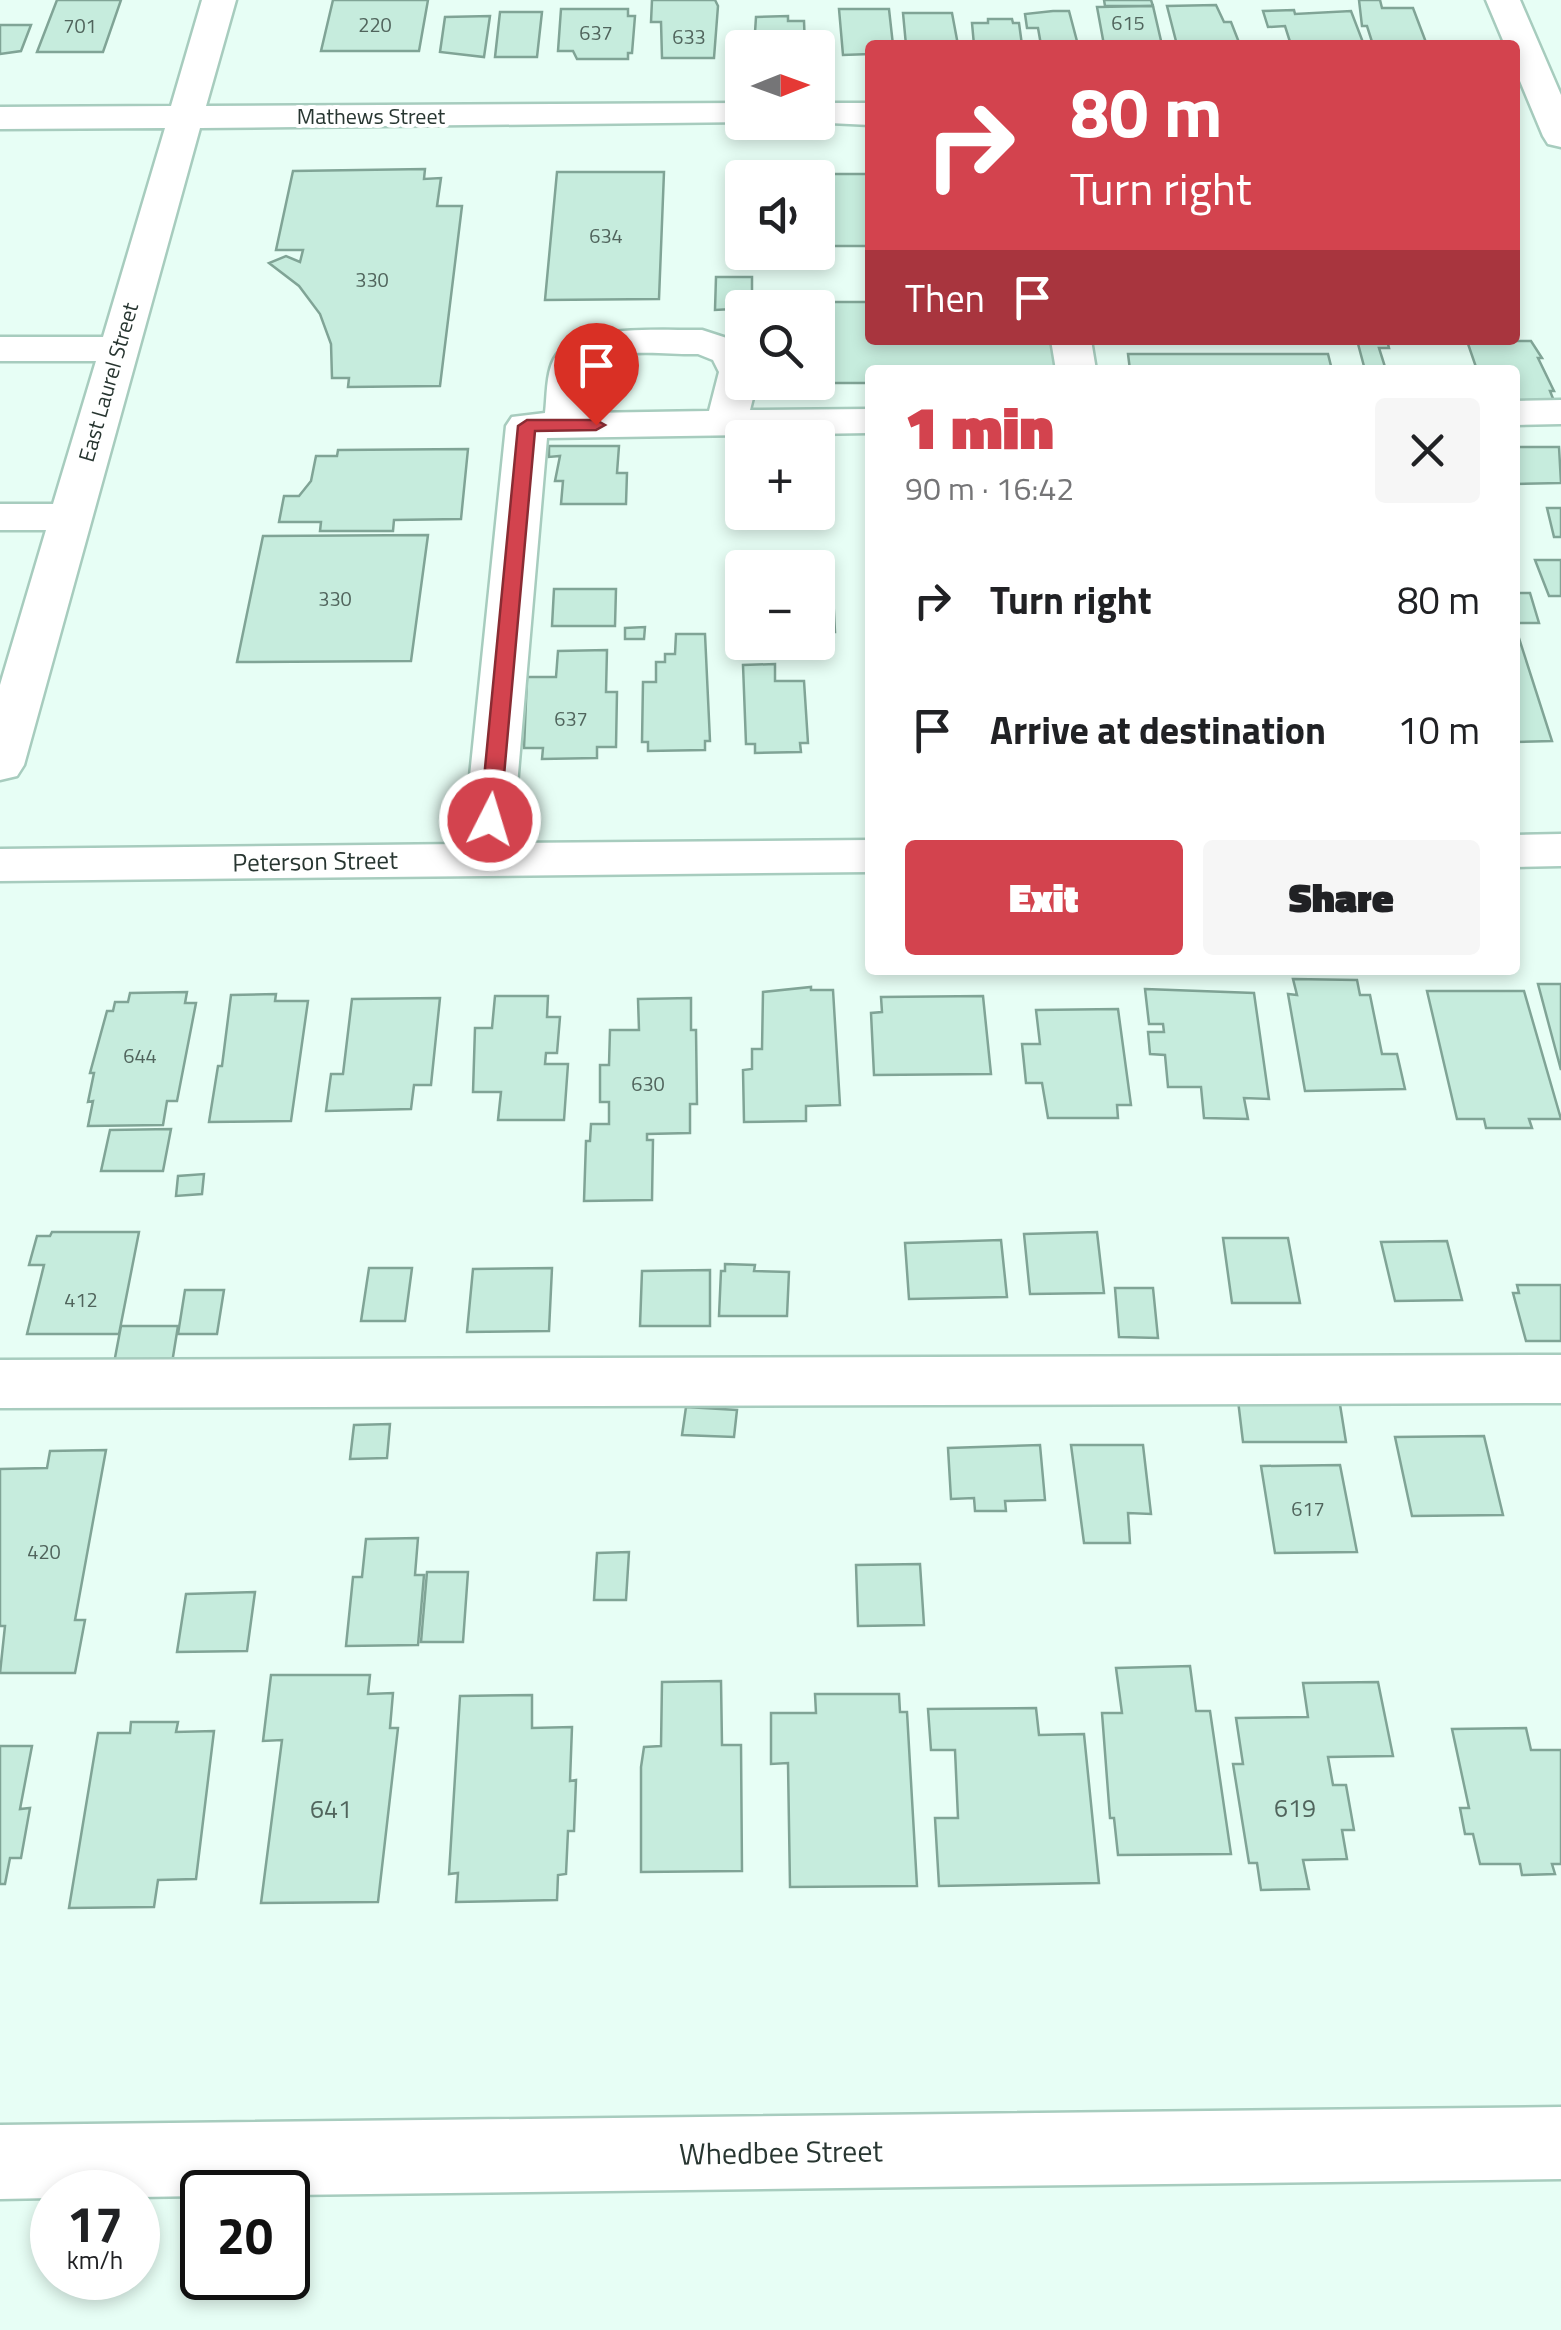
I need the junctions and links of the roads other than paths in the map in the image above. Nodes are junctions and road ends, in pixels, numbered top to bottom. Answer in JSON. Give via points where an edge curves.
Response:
{"nodes":[{"id":1,"x":218,"y":0,"type":"edge"},
{"id":2,"x":1503,"y":0,"type":"edge"},
{"id":3,"x":1518,"y":40,"type":"edge"},
{"id":4,"x":1520,"y":44,"type":"edge"},
{"id":5,"x":725,"y":114,"type":"edge"},
{"id":6,"x":835,"y":114,"type":"edge"},
{"id":7,"x":865,"y":114,"type":"edge"},
{"id":8,"x":1547,"y":115,"type":"edge"},
{"id":9,"x":184,"y":116,"type":"junction"},
{"id":10,"x":0,"y":118,"type":"edge"},
{"id":11,"x":116,"y":349,"type":"junction"},
{"id":12,"x":0,"y":350,"type":"edge"},
{"id":13,"x":1520,"y":412,"type":"edge"},
{"id":14,"x":1561,"y":412,"type":"edge"},
{"id":15,"x":727,"y":420,"type":"edge"},
{"id":16,"x":835,"y":421,"type":"edge"},
{"id":17,"x":865,"y":421,"type":"edge"},
{"id":18,"x":725,"y":423,"type":"edge"},
{"id":19,"x":564,"y":425,"type":"junction"},
{"id":20,"x":71,"y":517,"type":"junction"},
{"id":21,"x":0,"y":518,"type":"edge"},
{"id":22,"x":0,"y":765,"type":"edge"},
{"id":23,"x":1520,"y":850,"type":"edge"},
{"id":24,"x":1561,"y":850,"type":"edge"},
{"id":25,"x":865,"y":856,"type":"edge"},
{"id":26,"x":486,"y":860,"type":"junction"},
{"id":27,"x":0,"y":865,"type":"edge"},
{"id":28,"x":1561,"y":1379,"type":"edge"},
{"id":29,"x":0,"y":1384,"type":"edge"},
{"id":30,"x":1561,"y":2143,"type":"edge"},
{"id":31,"x":0,"y":2162,"type":"edge"}],
"edges":[{"from":1,"to":9,"type":"street","name":"East Laurel Street"},
{"from":2,"to":3,"type":"street"},
{"from":4,"to":8,"type":"street"},
{"from":5,"to":9,"type":"street","name":"Mathews Street"},
{"from":6,"to":7,"type":"street"},
{"from":9,"to":10,"type":"street","name":"Mathews Street"},
{"from":9,"to":11,"type":"street","name":"East Laurel Street"},
{"from":11,"to":12,"type":"street"},
{"from":11,"to":20,"type":"street","name":"East Laurel Street"},
{"from":13,"to":14,"type":"street"},
{"from":15,"to":19,"type":"street","via":[[739,372],[730,352],[702,342],[608,344],[572,362]]},
{"from":16,"to":17,"type":"street"},
{"from":18,"to":19,"type":"street"},
{"from":19,"to":26,"type":"street","via":[[527,426]]},
{"from":20,"to":21,"type":"street"},
{"from":20,"to":22,"type":"street","name":"East Laurel Street"},
{"from":23,"to":24,"type":"street"},
{"from":25,"to":26,"type":"street","name":"Peterson Street"},
{"from":26,"to":27,"type":"street","name":"Peterson Street"},
{"from":28,"to":29,"type":"street"},
{"from":30,"to":31,"type":"street","name":"Whedbee Street"}]}
